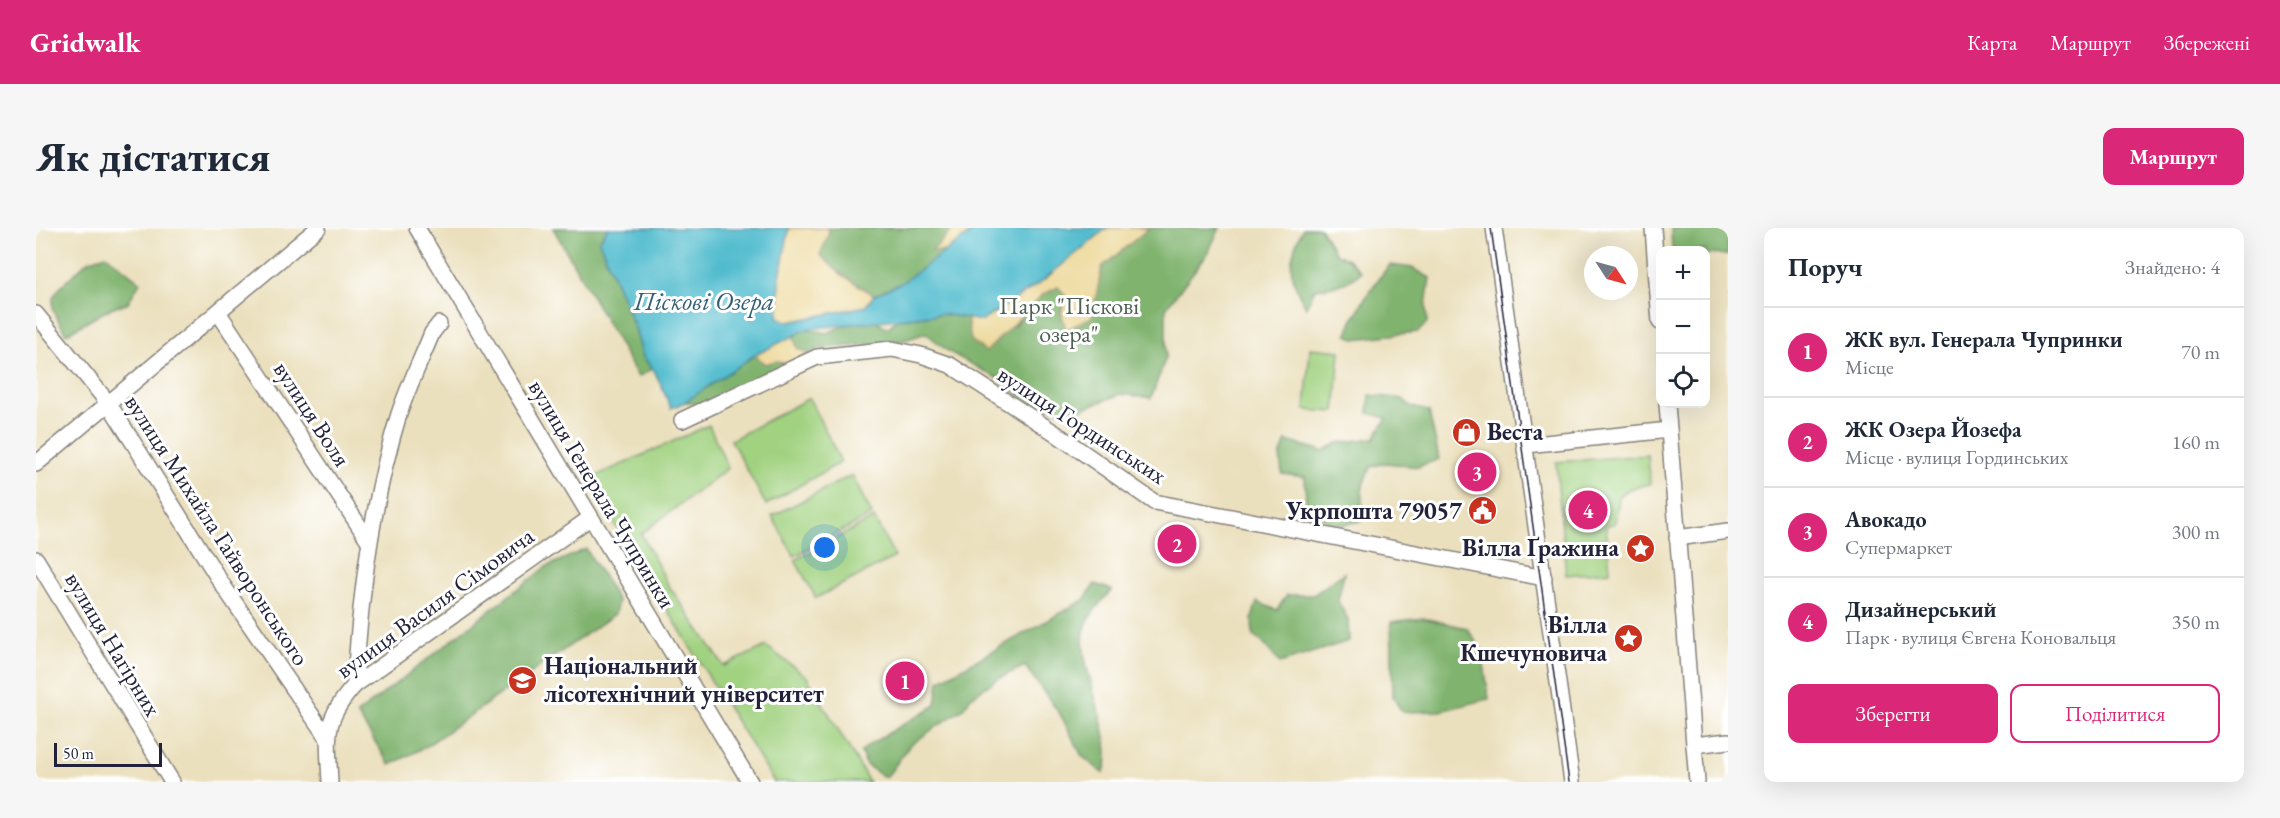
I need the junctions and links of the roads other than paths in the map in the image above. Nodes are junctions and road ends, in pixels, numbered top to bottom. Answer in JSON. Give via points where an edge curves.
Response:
{"nodes":[{"id":1,"x":318,"y":228,"type":"edge"},
{"id":2,"x":417,"y":228,"type":"edge"},
{"id":3,"x":1494,"y":228,"type":"edge"},
{"id":4,"x":1653,"y":228,"type":"edge"},
{"id":5,"x":1658,"y":300,"type":"edge"},
{"id":6,"x":218,"y":312,"type":"junction"},
{"id":7,"x":36,"y":314,"type":"edge"},
{"id":8,"x":439,"y":324,"type":"dead end"},
{"id":9,"x":109,"y":404,"type":"junction"},
{"id":10,"x":1667,"y":408,"type":"edge"},
{"id":11,"x":682,"y":420,"type":"dead end"},
{"id":12,"x":1669,"y":430,"type":"junction"},
{"id":13,"x":1526,"y":445,"type":"junction"},
{"id":14,"x":36,"y":464,"type":"edge"},
{"id":15,"x":590,"y":518,"type":"junction"},
{"id":16,"x":1728,"y":531,"type":"edge"},
{"id":17,"x":1677,"y":538,"type":"junction"},
{"id":18,"x":369,"y":541,"type":"junction"},
{"id":19,"x":36,"y":560,"type":"edge"},
{"id":20,"x":1544,"y":578,"type":"junction"},
{"id":21,"x":355,"y":685,"type":"junction"},
{"id":22,"x":328,"y":739,"type":"junction"},
{"id":23,"x":1728,"y":741,"type":"edge"},
{"id":24,"x":1694,"y":745,"type":"junction"},
{"id":25,"x":172,"y":782,"type":"edge"},
{"id":26,"x":330,"y":782,"type":"edge"},
{"id":27,"x":750,"y":782,"type":"edge"},
{"id":28,"x":1572,"y":782,"type":"edge"},
{"id":29,"x":1697,"y":782,"type":"edge"}],
"edges":[{"from":1,"to":6,"type":"street"},
{"from":2,"to":15,"type":"street","name":"вулиця Генерала Чупринки"},
{"from":3,"to":13,"type":"street"},
{"from":4,"to":5,"type":"street"},
{"from":6,"to":9,"type":"street"},
{"from":6,"to":18,"type":"street","name":"вулиця Воля"},
{"from":7,"to":9,"type":"street","name":"вулиця Михайла Гайворонського"},
{"from":8,"to":18,"type":"street","via":[[399,414]]},
{"from":9,"to":14,"type":"street"},
{"from":9,"to":22,"type":"street","name":"вулиця Михайла Гайворонського","via":[[222,584]]},
{"from":10,"to":12,"type":"street"},
{"from":11,"to":20,"type":"street","name":"вулиця Гординських","via":[[817,357],[892,349],[950,365],[1154,502]]},
{"from":12,"to":13,"type":"street"},
{"from":12,"to":17,"type":"street"},
{"from":13,"to":20,"type":"street"},
{"from":15,"to":21,"type":"street","name":"вулиця Василя Сімовича"},
{"from":15,"to":27,"type":"street","name":"вулиця Генерала Чупринки"},
{"from":16,"to":17,"type":"street"},
{"from":17,"to":24,"type":"street"},
{"from":18,"to":21,"type":"street"},
{"from":19,"to":25,"type":"street","name":"вулиця Нагірних"},
{"from":20,"to":28,"type":"street"},
{"from":21,"to":22,"type":"street","name":"вулиця Василя Сімовича","via":[[330,719]]},
{"from":22,"to":26,"type":"street"},
{"from":23,"to":24,"type":"street"},
{"from":24,"to":29,"type":"street"}]}
